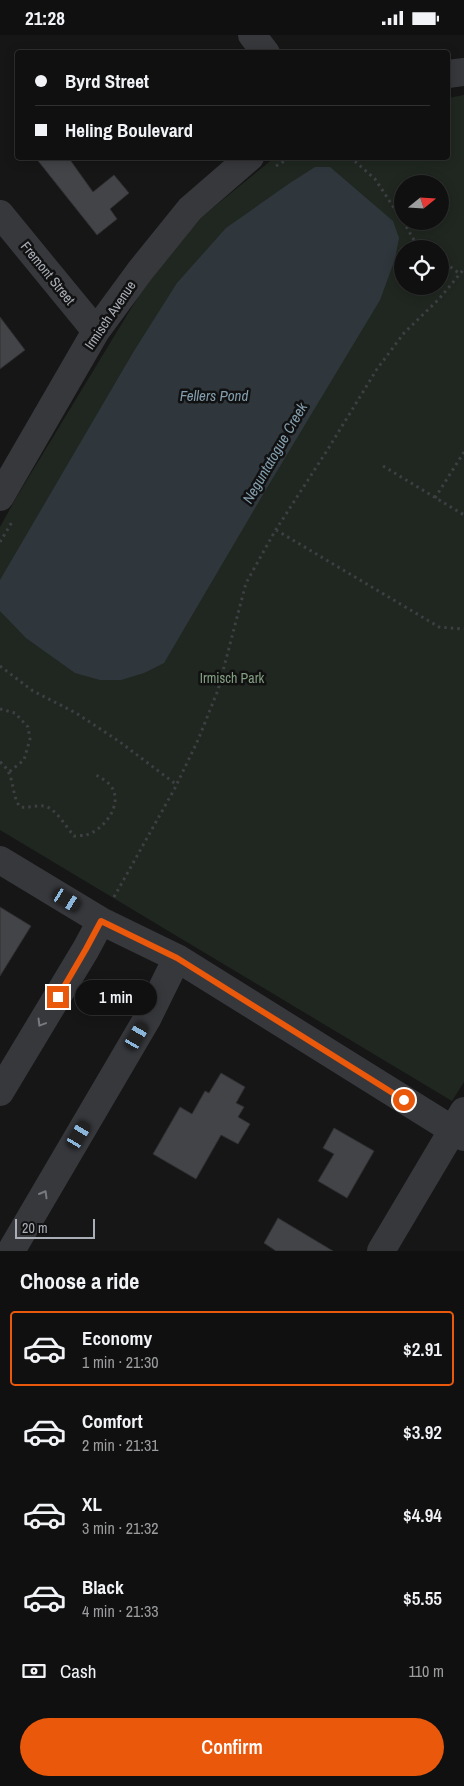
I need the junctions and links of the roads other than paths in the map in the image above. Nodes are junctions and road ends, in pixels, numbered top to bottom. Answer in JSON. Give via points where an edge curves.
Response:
{"nodes":[{"id":1,"x":252,"y":35,"type":"edge"},
{"id":2,"x":264,"y":50,"type":"edge"},
{"id":3,"x":464,"y":72,"type":"edge"},
{"id":4,"x":450,"y":74,"type":"edge"},
{"id":5,"x":262,"y":163,"type":"edge"},
{"id":6,"x":0,"y":214,"type":"edge"},
{"id":7,"x":96,"y":331,"type":"junction"},
{"id":8,"x":7,"y":507,"type":"edge"},
{"id":9,"x":0,"y":860,"type":"edge"},
{"id":10,"x":101,"y":921,"type":"junction"},
{"id":11,"x":177,"y":958,"type":"junction"},
{"id":12,"x":0,"y":1092,"type":"edge"},
{"id":13,"x":460,"y":1126,"type":"edge"},
{"id":14,"x":11,"y":1251,"type":"edge"},
{"id":15,"x":381,"y":1251,"type":"edge"}],
"edges":[{"from":1,"to":2,"type":"street"},
{"from":3,"to":4,"type":"street"},
{"from":5,"to":7,"type":"street","name":"Irmisch Avenue","via":[[190,209]]},
{"from":6,"to":7,"type":"street","name":"Fremont Street"},
{"from":7,"to":8,"type":"street","name":"Irmisch Avenue"},
{"from":9,"to":10,"type":"street"},
{"from":10,"to":11,"type":"street"},
{"from":10,"to":12,"type":"street","one_way":true},
{"from":11,"to":13,"type":"street"},
{"from":14,"to":11,"type":"street","one_way":true,"via":[[147,1019]]},
{"from":13,"to":15,"type":"street"}]}
